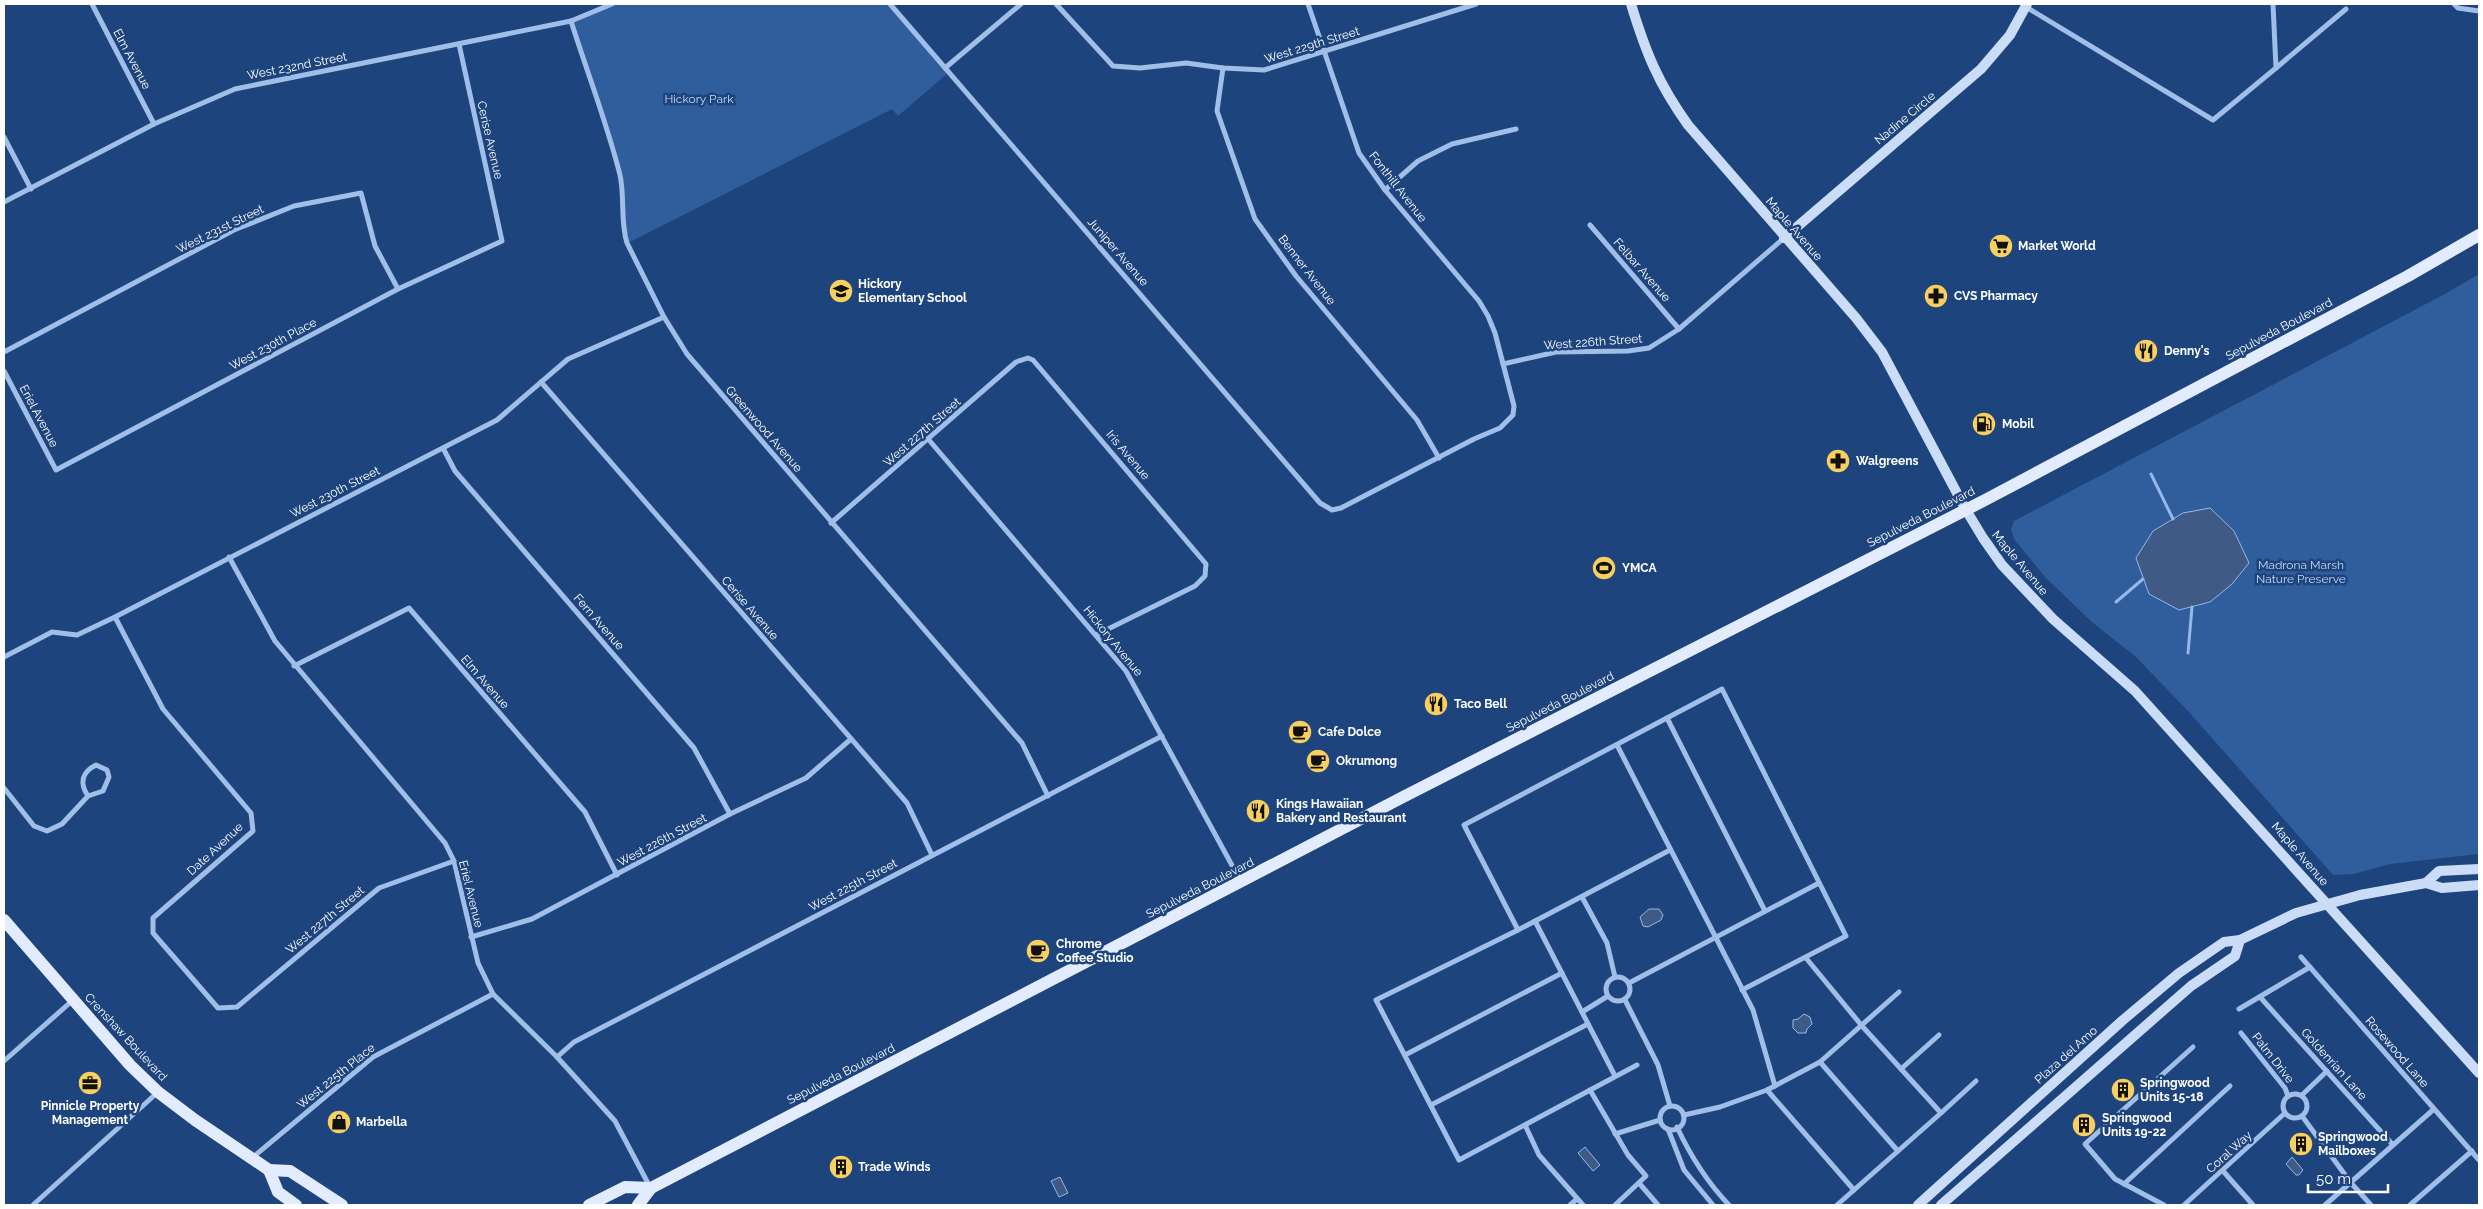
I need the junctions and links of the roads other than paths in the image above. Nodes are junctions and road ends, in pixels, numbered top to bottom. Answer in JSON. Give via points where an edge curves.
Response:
{"nodes":[{"id":1,"x":92,"y":4,"type":"edge"},
{"id":2,"x":612,"y":4,"type":"edge"},
{"id":3,"x":890,"y":4,"type":"edge"},
{"id":4,"x":1021,"y":4,"type":"edge"},
{"id":5,"x":1056,"y":4,"type":"edge"},
{"id":6,"x":1308,"y":4,"type":"edge"},
{"id":7,"x":1476,"y":4,"type":"edge"},
{"id":8,"x":1631,"y":4,"type":"edge"},
{"id":9,"x":2273,"y":4,"type":"edge"},
{"id":10,"x":2026,"y":5,"type":"edge"},
{"id":11,"x":2456,"y":6,"type":"edge"},
{"id":12,"x":2346,"y":9,"type":"dead end"},
{"id":13,"x":2479,"y":10,"type":"edge"},
{"id":14,"x":571,"y":21,"type":"junction"},
{"id":15,"x":459,"y":44,"type":"junction"},
{"id":16,"x":1323,"y":52,"type":"junction"},
{"id":17,"x":945,"y":68,"type":"junction"},
{"id":18,"x":1223,"y":68,"type":"junction"},
{"id":19,"x":2276,"y":68,"type":"junction"},
{"id":20,"x":154,"y":124,"type":"junction"},
{"id":21,"x":1516,"y":129,"type":"dead end"},
{"id":22,"x":4,"y":137,"type":"edge"},
{"id":23,"x":30,"y":188,"type":"junction"},
{"id":24,"x":1385,"y":190,"type":"junction"},
{"id":25,"x":4,"y":202,"type":"edge"},
{"id":26,"x":1590,"y":225,"type":"dead end"},
{"id":27,"x":2479,"y":235,"type":"edge"},
{"id":28,"x":1784,"y":238,"type":"junction"},
{"id":29,"x":502,"y":241,"type":"joint"},
{"id":30,"x":398,"y":289,"type":"junction"},
{"id":31,"x":664,"y":317,"type":"junction"},
{"id":32,"x":1679,"y":329,"type":"junction"},
{"id":33,"x":4,"y":352,"type":"edge"},
{"id":34,"x":1028,"y":358,"type":"joint"},
{"id":35,"x":1503,"y":364,"type":"junction"},
{"id":36,"x":4,"y":371,"type":"edge"},
{"id":37,"x":541,"y":382,"type":"junction"},
{"id":38,"x":929,"y":440,"type":"junction"},
{"id":39,"x":443,"y":448,"type":"junction"},
{"id":40,"x":1439,"y":458,"type":"junction"},
{"id":41,"x":56,"y":470,"type":"joint"},
{"id":42,"x":1966,"y":510,"type":"junction"},
{"id":43,"x":831,"y":523,"type":"junction"},
{"id":44,"x":229,"y":557,"type":"junction"},
{"id":45,"x":116,"y":617,"type":"junction"},
{"id":46,"x":1096,"y":635,"type":"junction"},
{"id":47,"x":4,"y":657,"type":"edge"},
{"id":48,"x":294,"y":666,"type":"junction"},
{"id":49,"x":1667,"y":718,"type":"junction"},
{"id":50,"x":1162,"y":736,"type":"junction"},
{"id":51,"x":851,"y":739,"type":"junction"},
{"id":52,"x":1617,"y":745,"type":"junction"},
{"id":53,"x":4,"y":788,"type":"edge"},
{"id":54,"x":88,"y":796,"type":"junction"},
{"id":55,"x":1048,"y":796,"type":"junction"},
{"id":56,"x":730,"y":814,"type":"junction"},
{"id":57,"x":1670,"y":850,"type":"junction"},
{"id":58,"x":932,"y":855,"type":"junction"},
{"id":59,"x":454,"y":861,"type":"junction"},
{"id":60,"x":2479,"y":869,"type":"edge"},
{"id":61,"x":617,"y":875,"type":"junction"},
{"id":62,"x":1241,"y":882,"type":"junction"},
{"id":63,"x":1819,"y":883,"type":"junction"},
{"id":64,"x":2426,"y":883,"type":"junction"},
{"id":65,"x":2479,"y":885,"type":"edge"},
{"id":66,"x":1582,"y":897,"type":"junction"},
{"id":67,"x":2327,"y":904,"type":"junction"},
{"id":68,"x":1765,"y":911,"type":"junction"},
{"id":69,"x":4,"y":920,"type":"edge"},
{"id":70,"x":1535,"y":921,"type":"junction"},
{"id":71,"x":1518,"y":930,"type":"junction"},
{"id":72,"x":471,"y":936,"type":"junction"},
{"id":73,"x":1715,"y":938,"type":"junction"},
{"id":74,"x":2240,"y":940,"type":"junction"},
{"id":75,"x":2301,"y":957,"type":"dead end"},
{"id":76,"x":1806,"y":958,"type":"junction"},
{"id":77,"x":2189,"y":966,"type":"junction"},
{"id":78,"x":2310,"y":967,"type":"junction"},
{"id":79,"x":2179,"y":972,"type":"junction"},
{"id":80,"x":1562,"y":973,"type":"junction"},
{"id":81,"x":1615,"y":977,"type":"junction"},
{"id":82,"x":2201,"y":979,"type":"junction"},
{"id":83,"x":1629,"y":983,"type":"junction"},
{"id":84,"x":2191,"y":986,"type":"junction"},
{"id":85,"x":1742,"y":990,"type":"junction"},
{"id":86,"x":1900,"y":992,"type":"dead end"},
{"id":87,"x":493,"y":994,"type":"junction"},
{"id":88,"x":1608,"y":996,"type":"junction"},
{"id":89,"x":2260,"y":997,"type":"junction"},
{"id":90,"x":73,"y":1000,"type":"junction"},
{"id":91,"x":1625,"y":1000,"type":"junction"},
{"id":92,"x":218,"y":1008,"type":"joint"},
{"id":93,"x":2239,"y":1009,"type":"dead end"},
{"id":94,"x":1582,"y":1012,"type":"junction"},
{"id":95,"x":1588,"y":1024,"type":"junction"},
{"id":96,"x":1862,"y":1026,"type":"junction"},
{"id":97,"x":2241,"y":1033,"type":"dead end"},
{"id":98,"x":1940,"y":1035,"type":"dead end"},
{"id":99,"x":2193,"y":1047,"type":"dead end"},
{"id":100,"x":1405,"y":1055,"type":"junction"},
{"id":101,"x":557,"y":1057,"type":"junction"},
{"id":102,"x":4,"y":1061,"type":"edge"},
{"id":103,"x":1820,"y":1062,"type":"junction"},
{"id":104,"x":1637,"y":1065,"type":"dead end"},
{"id":105,"x":1901,"y":1069,"type":"junction"},
{"id":106,"x":2327,"y":1071,"type":"junction"},
{"id":107,"x":2479,"y":1074,"type":"edge"},
{"id":108,"x":1615,"y":1076,"type":"junction"},
{"id":109,"x":1976,"y":1081,"type":"dead end"},
{"id":110,"x":1775,"y":1086,"type":"junction"},
{"id":111,"x":2230,"y":1086,"type":"dead end"},
{"id":112,"x":1590,"y":1090,"type":"junction"},
{"id":113,"x":1767,"y":1090,"type":"junction"},
{"id":114,"x":158,"y":1092,"type":"junction"},
{"id":115,"x":2302,"y":1095,"type":"junction"},
{"id":116,"x":2288,"y":1096,"type":"junction"},
{"id":117,"x":1431,"y":1105,"type":"junction"},
{"id":118,"x":1670,"y":1106,"type":"junction"},
{"id":119,"x":2434,"y":1108,"type":"junction"},
{"id":120,"x":2024,"y":1109,"type":"junction"},
{"id":121,"x":1941,"y":1112,"type":"junction"},
{"id":122,"x":2285,"y":1113,"type":"junction"},
{"id":123,"x":1684,"y":1116,"type":"junction"},
{"id":124,"x":2302,"y":1116,"type":"junction"},
{"id":125,"x":1660,"y":1120,"type":"junction"},
{"id":126,"x":2035,"y":1121,"type":"junction"},
{"id":127,"x":1525,"y":1125,"type":"junction"},
{"id":128,"x":1677,"y":1128,"type":"junction"},
{"id":129,"x":1668,"y":1129,"type":"junction"},
{"id":130,"x":1615,"y":1134,"type":"junction"},
{"id":131,"x":2393,"y":1145,"type":"junction"},
{"id":132,"x":1897,"y":1150,"type":"junction"},
{"id":133,"x":2472,"y":1151,"type":"junction"},
{"id":134,"x":252,"y":1158,"type":"junction"},
{"id":135,"x":2479,"y":1160,"type":"edge"},
{"id":136,"x":269,"y":1170,"type":"junction"},
{"id":137,"x":2223,"y":1171,"type":"junction"},
{"id":138,"x":1639,"y":1183,"type":"junction"},
{"id":139,"x":2351,"y":1183,"type":"junction"},
{"id":140,"x":2124,"y":1184,"type":"junction"},
{"id":141,"x":651,"y":1188,"type":"junction"},
{"id":142,"x":1854,"y":1190,"type":"junction"},
{"id":143,"x":1577,"y":1199,"type":"junction"},
{"id":144,"x":33,"y":1205,"type":"edge"},
{"id":145,"x":296,"y":1205,"type":"edge"},
{"id":146,"x":342,"y":1205,"type":"edge"},
{"id":147,"x":589,"y":1205,"type":"edge"},
{"id":148,"x":638,"y":1205,"type":"edge"},
{"id":149,"x":1570,"y":1205,"type":"edge"},
{"id":150,"x":1583,"y":1205,"type":"edge"},
{"id":151,"x":1615,"y":1205,"type":"edge"},
{"id":152,"x":1658,"y":1205,"type":"edge"},
{"id":153,"x":1713,"y":1205,"type":"edge"},
{"id":154,"x":1729,"y":1205,"type":"edge"},
{"id":155,"x":1837,"y":1205,"type":"edge"},
{"id":156,"x":1918,"y":1205,"type":"edge"},
{"id":157,"x":1941,"y":1205,"type":"edge"},
{"id":158,"x":2164,"y":1205,"type":"edge"},
{"id":159,"x":2184,"y":1205,"type":"edge"},
{"id":160,"x":2253,"y":1205,"type":"edge"},
{"id":161,"x":2325,"y":1205,"type":"edge"},
{"id":162,"x":2370,"y":1205,"type":"edge"},
{"id":163,"x":2410,"y":1205,"type":"edge"}],
"edges":[{"from":1,"to":20,"type":"street","name":"Elm Avenue"},
{"from":2,"to":14,"type":"street","name":"West 232nd Street"},
{"from":3,"to":17,"type":"street","name":"Juniper Avenue"},
{"from":4,"to":17,"type":"street"},
{"from":5,"to":18,"type":"street","name":"West 229th Street","via":[[1113,66],[1140,68],[1186,63]]},
{"from":6,"to":16,"type":"street","name":"Fonthill Avenue"},
{"from":7,"to":16,"type":"street","name":"West 229th Street"},
{"from":8,"to":28,"type":"street","name":"Maple Avenue","via":[[1648,57],[1672,103]]},
{"from":9,"to":19,"type":"street"},
{"from":10,"to":19,"type":"street","via":[[2212,120]]},
{"from":10,"to":28,"type":"street","name":"Nadine Circle","via":[[2010,35],[1981,70]]},
{"from":11,"to":13,"type":"street"},
{"from":12,"to":19,"type":"street"},
{"from":14,"to":15,"type":"street","name":"West 232nd Street"},
{"from":14,"to":31,"type":"street","name":"Greenwood Avenue","via":[[620,174],[624,233]]},
{"from":15,"to":20,"type":"street","name":"West 232nd Street","via":[[236,89]]},
{"from":15,"to":29,"type":"street","name":"Cerise Avenue"},
{"from":16,"to":18,"type":"street","name":"West 229th Street","via":[[1264,70]]},
{"from":16,"to":24,"type":"street","name":"Fonthill Avenue","via":[[1359,153]]},
{"from":17,"to":40,"type":"street","name":"Juniper Avenue","via":[[1320,504],[1332,510],[1341,508]]},
{"from":18,"to":40,"type":"street","name":"Benner Avenue","via":[[1217,111],[1255,219],[1296,276],[1417,420]]},
{"from":20,"to":23,"type":"street","name":"West 232nd Street"},
{"from":21,"to":24,"type":"street","via":[[1452,144],[1418,161]]},
{"from":22,"to":23,"type":"street"},
{"from":23,"to":25,"type":"street","name":"West 232nd Street"},
{"from":24,"to":35,"type":"street","name":"Fonthill Avenue","via":[[1479,301],[1495,333]]},
{"from":26,"to":32,"type":"street","name":"Felbar Avenue"},
{"from":27,"to":42,"type":"main road","name":"Sepulveda Boulevard","via":[[2459,249]]},
{"from":28,"to":32,"type":"street","name":"West 226th Street"},
{"from":28,"to":42,"type":"street","name":"Maple Avenue","via":[[1851,312],[1882,352]]},
{"from":29,"to":30,"type":"street","name":"West 230th Place"},
{"from":30,"to":33,"type":"street","name":"West 231st Street","via":[[375,246],[361,193],[294,206],[234,230]]},
{"from":30,"to":41,"type":"street","name":"West 230th Place"},
{"from":31,"to":37,"type":"street","name":"West 230th Street","via":[[568,359]]},
{"from":31,"to":43,"type":"street","name":"Greenwood Avenue","via":[[687,354]]},
{"from":32,"to":35,"type":"street","name":"West 226th Street","via":[[1649,348],[1556,352]]},
{"from":34,"to":38,"type":"street","name":"West 227th Street","via":[[1016,362]]},
{"from":34,"to":46,"type":"street","name":"Iris Avenue","via":[[1039,365],[1203,558],[1207,571],[1202,582]]},
{"from":35,"to":40,"type":"street","via":[[1514,406],[1513,416],[1500,428]]},
{"from":36,"to":41,"type":"street","name":"Eriel Avenue"},
{"from":37,"to":39,"type":"street","name":"West 230th Street","via":[[497,420]]},
{"from":37,"to":51,"type":"street","name":"Cerise Avenue"},
{"from":38,"to":43,"type":"street","name":"West 227th Street"},
{"from":38,"to":46,"type":"street","name":"Hickory Avenue"},
{"from":39,"to":44,"type":"street","name":"West 230th Street"},
{"from":39,"to":56,"type":"street","name":"Fern Avenue","via":[[455,471],[694,748]]},
{"from":42,"to":62,"type":"main road","name":"Sepulveda Boulevard"},
{"from":42,"to":67,"type":"street","name":"Maple Avenue","via":[[1982,538],[2024,590],[2136,691]]},
{"from":43,"to":55,"type":"street","name":"Greenwood Avenue","via":[[1022,743]]},
{"from":44,"to":45,"type":"street","name":"West 230th Street"},
{"from":44,"to":48,"type":"street","name":"Eriel Avenue","via":[[275,641]]},
{"from":45,"to":47,"type":"street","name":"West 230th Street","via":[[78,635],[52,632]]},
{"from":45,"to":92,"type":"street","name":"Date Avenue","via":[[164,709],[251,813],[253,831],[153,918],[154,933]]},
{"from":46,"to":50,"type":"street","name":"Hickory Avenue","via":[[1135,683]]},
{"from":48,"to":59,"type":"street","name":"Eriel Avenue","via":[[445,843]]},
{"from":48,"to":61,"type":"street","name":"Elm Avenue","via":[[409,608],[585,812]]},
{"from":49,"to":52,"type":"street"},
{"from":49,"to":63,"type":"street","via":[[1722,690]]},
{"from":49,"to":68,"type":"street"},
{"from":50,"to":55,"type":"street","name":"West 225th Street"},
{"from":50,"to":62,"type":"street","name":"Hickory Avenue"},
{"from":51,"to":56,"type":"street","name":"West 226th Street","via":[[806,778]]},
{"from":51,"to":58,"type":"street","name":"Cerise Avenue","via":[[907,803]]},
{"from":52,"to":57,"type":"street"},
{"from":52,"to":71,"type":"street","via":[[1464,825]]},
{"from":53,"to":54,"type":"street","via":[[34,826],[47,831],[62,824]]},
{"from":54,"to":54,"type":"street","via":[[102,791],[107,784],[109,777],[102,766],[96,764],[83,776],[83,790]]},
{"from":55,"to":58,"type":"street","name":"West 225th Street"},
{"from":56,"to":61,"type":"street","name":"West 226th Street"},
{"from":57,"to":66,"type":"street"},
{"from":57,"to":73,"type":"street"},
{"from":58,"to":101,"type":"street","name":"West 225th Street","via":[[574,1042]]},
{"from":59,"to":72,"type":"street","name":"Eriel Avenue"},
{"from":59,"to":92,"type":"street","name":"West 227th Street","via":[[379,888],[237,1007]]},
{"from":60,"to":64,"type":"street","name":"Plaza del Amo","via":[[2439,871]]},
{"from":61,"to":72,"type":"street","name":"West 226th Street","via":[[532,919]]},
{"from":62,"to":141,"type":"main road","name":"Sepulveda Boulevard"},
{"from":63,"to":68,"type":"street"},
{"from":63,"to":76,"type":"street","via":[[1846,936]]},
{"from":64,"to":65,"type":"street","name":"Plaza del Amo","via":[[2442,888]]},
{"from":64,"to":67,"type":"street","name":"Plaza del Amo"},
{"from":66,"to":70,"type":"street"},
{"from":66,"to":81,"type":"street","via":[[1607,944]]},
{"from":67,"to":74,"type":"street","name":"Plaza del Amo","via":[[2296,913]]},
{"from":67,"to":107,"type":"street","name":"Maple Avenue"},
{"from":68,"to":73,"type":"street"},
{"from":69,"to":90,"type":"main road","name":"Crenshaw Boulevard"},
{"from":70,"to":71,"type":"street"},
{"from":70,"to":80,"type":"street"},
{"from":71,"to":100,"type":"street","via":[[1376,1000]]},
{"from":72,"to":87,"type":"street","name":"Eriel Avenue","via":[[478,963]]},
{"from":73,"to":83,"type":"street"},
{"from":73,"to":85,"type":"street"},
{"from":74,"to":77,"type":"street","name":"Plaza del Amo","via":[[2224,942]]},
{"from":74,"to":82,"type":"street","via":[[2235,956]]},
{"from":75,"to":78,"type":"street","name":"Rosewood Lane"},
{"from":76,"to":85,"type":"street"},
{"from":76,"to":96,"type":"street"},
{"from":77,"to":79,"type":"street","name":"Plaza del Amo"},
{"from":77,"to":82,"type":"street"},
{"from":78,"to":89,"type":"street"},
{"from":78,"to":119,"type":"street","name":"Rosewood Lane"},
{"from":79,"to":84,"type":"street"},
{"from":79,"to":120,"type":"street","name":"Plaza del Amo"},
{"from":80,"to":94,"type":"street"},
{"from":80,"to":100,"type":"street"},
{"from":81,"to":83,"type":"street"},
{"from":81,"to":88,"type":"street","via":[[1606,987]]},
{"from":82,"to":84,"type":"street"},
{"from":83,"to":91,"type":"street","via":[[1630,992]]},
{"from":84,"to":126,"type":"street"},
{"from":85,"to":110,"type":"street","via":[[1752,1010]]},
{"from":86,"to":96,"type":"street"},
{"from":87,"to":101,"type":"street","name":"Eriel Avenue"},
{"from":87,"to":134,"type":"street","name":"West 225th Place","via":[[373,1057]]},
{"from":88,"to":91,"type":"street","via":[[1615,1001]]},
{"from":88,"to":94,"type":"street"},
{"from":89,"to":93,"type":"street"},
{"from":89,"to":106,"type":"street","name":"Goldenrian Lane"},
{"from":90,"to":102,"type":"street"},
{"from":90,"to":114,"type":"main road","name":"Crenshaw Boulevard"},
{"from":91,"to":118,"type":"street","via":[[1658,1065]]},
{"from":94,"to":95,"type":"street"},
{"from":95,"to":108,"type":"street"},
{"from":95,"to":117,"type":"street"},
{"from":96,"to":103,"type":"street"},
{"from":96,"to":105,"type":"street"},
{"from":97,"to":116,"type":"street","name":"Palm Drive"},
{"from":98,"to":105,"type":"street"},
{"from":99,"to":140,"type":"street","via":[[2085,1144],[2115,1179]]},
{"from":100,"to":117,"type":"street"},
{"from":101,"to":141,"type":"street","name":"Eriel Avenue","via":[[615,1121]]},
{"from":103,"to":110,"type":"street"},
{"from":103,"to":132,"type":"street"},
{"from":104,"to":108,"type":"street"},
{"from":105,"to":121,"type":"street"},
{"from":106,"to":115,"type":"street"},
{"from":106,"to":131,"type":"street","name":"Goldenrian Lane"},
{"from":108,"to":112,"type":"street"},
{"from":109,"to":121,"type":"street"},
{"from":110,"to":113,"type":"street"},
{"from":111,"to":140,"type":"street"},
{"from":112,"to":127,"type":"street"},
{"from":112,"to":130,"type":"street"},
{"from":113,"to":123,"type":"street"},
{"from":113,"to":142,"type":"street"},
{"from":114,"to":134,"type":"main road","name":"Crenshaw Boulevard"},
{"from":114,"to":144,"type":"street"},
{"from":115,"to":116,"type":"street"},
{"from":115,"to":124,"type":"street","via":[[2307,1108]]},
{"from":116,"to":122,"type":"street","via":[[2283,1104]]},
{"from":117,"to":127,"type":"street","via":[[1459,1160]]},
{"from":118,"to":123,"type":"street","via":[[1679,1108]]},
{"from":118,"to":125,"type":"street","via":[[1662,1111]]},
{"from":119,"to":131,"type":"street"},
{"from":119,"to":133,"type":"street","name":"Rosewood Lane"},
{"from":120,"to":126,"type":"street"},
{"from":120,"to":156,"type":"street","name":"Plaza del Amo"},
{"from":121,"to":132,"type":"street"},
{"from":122,"to":124,"type":"street","via":[[2293,1118]]},
{"from":122,"to":137,"type":"street","name":"Coral Way"},
{"from":123,"to":128,"type":"street","via":[[1682,1125]]},
{"from":124,"to":139,"type":"street"},
{"from":125,"to":129,"type":"street"},
{"from":125,"to":130,"type":"street"},
{"from":126,"to":157,"type":"street"},
{"from":127,"to":143,"type":"street","via":[[1539,1155]]},
{"from":128,"to":129,"type":"street"},
{"from":128,"to":154,"type":"street","via":[[1695,1164]]},
{"from":129,"to":153,"type":"street","via":[[1684,1170]]},
{"from":130,"to":138,"type":"street","via":[[1646,1176]]},
{"from":131,"to":139,"type":"street"},
{"from":132,"to":142,"type":"street"},
{"from":133,"to":135,"type":"street","name":"Rosewood Lane"},
{"from":133,"to":163,"type":"street"},
{"from":134,"to":136,"type":"main road","name":"Crenshaw Boulevard"},
{"from":136,"to":145,"type":"main road","via":[[278,1192]]},
{"from":136,"to":146,"type":"main road","name":"Crenshaw Boulevard","via":[[290,1170]]},
{"from":137,"to":159,"type":"street","name":"Coral Way"},
{"from":137,"to":160,"type":"street"},
{"from":138,"to":151,"type":"street"},
{"from":138,"to":152,"type":"street"},
{"from":139,"to":161,"type":"street"},
{"from":139,"to":162,"type":"street"},
{"from":140,"to":158,"type":"street"},
{"from":141,"to":147,"type":"main road","name":"Sepulveda Boulevard","via":[[625,1187]]},
{"from":141,"to":148,"type":"main road","name":"Sepulveda Boulevard"},
{"from":142,"to":155,"type":"street"},
{"from":143,"to":149,"type":"street"},
{"from":143,"to":150,"type":"street"}]}
